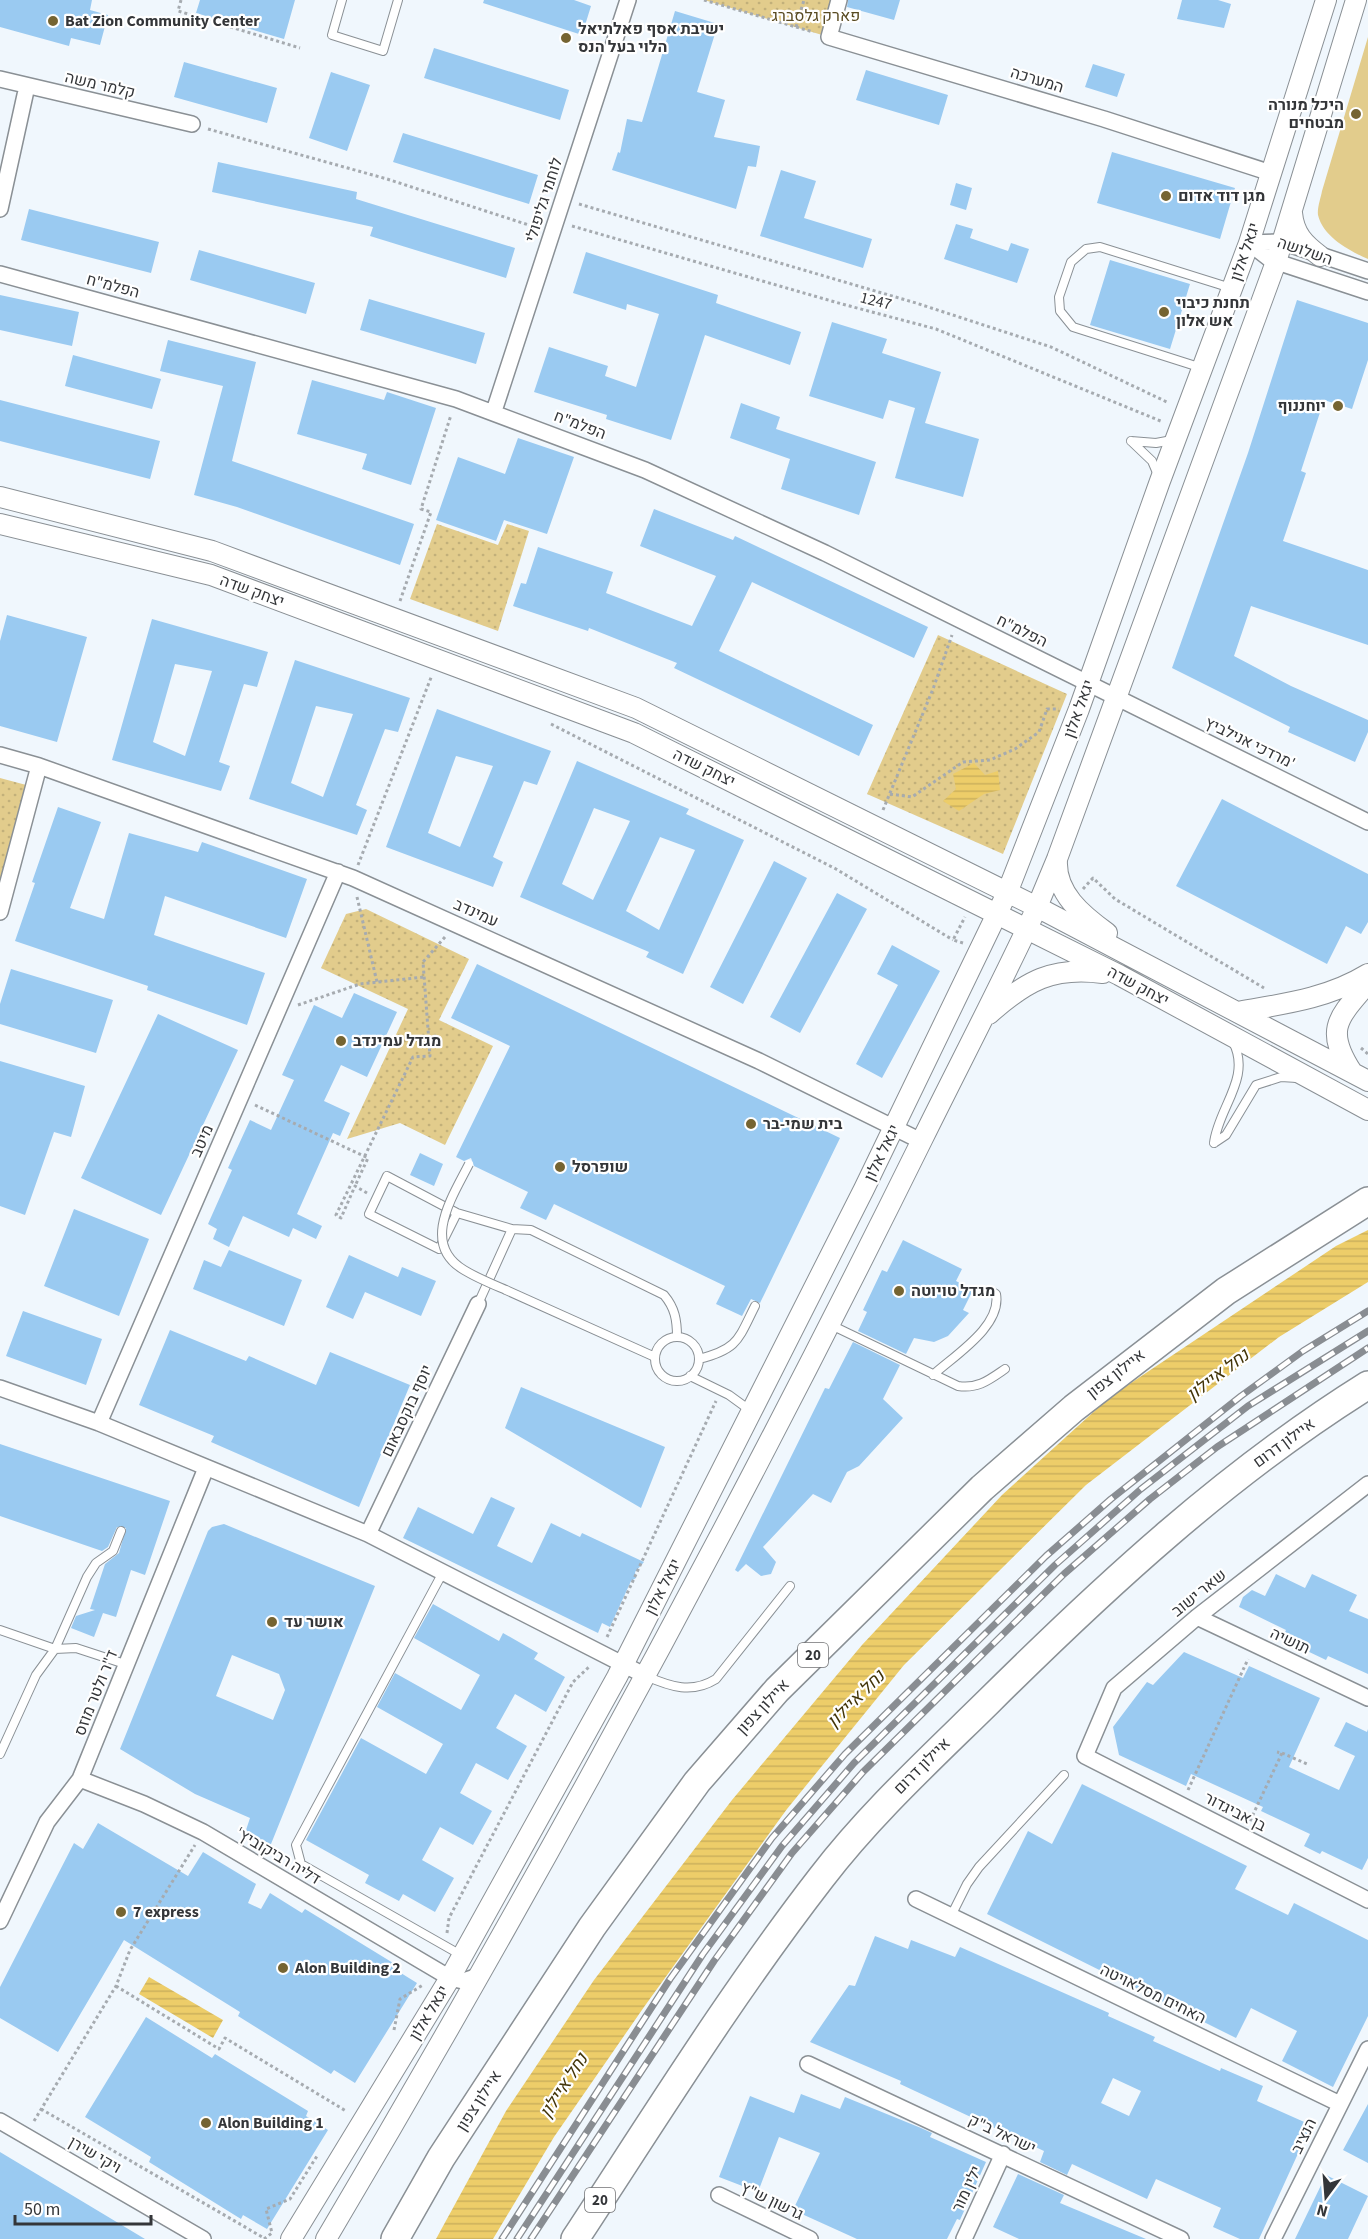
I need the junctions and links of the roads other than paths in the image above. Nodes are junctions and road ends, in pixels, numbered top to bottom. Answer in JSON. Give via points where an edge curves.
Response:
{"nodes":[{"id":1,"x":342,"y":0,"type":"edge"},
{"id":2,"x":398,"y":0,"type":"edge"},
{"id":3,"x":628,"y":0,"type":"edge"},
{"id":4,"x":839,"y":0,"type":"edge"},
{"id":5,"x":1326,"y":0,"type":"edge"},
{"id":6,"x":1356,"y":0,"type":"edge"},
{"id":7,"x":0,"y":79,"type":"edge"},
{"id":8,"x":27,"y":86,"type":"junction"},
{"id":9,"x":192,"y":124,"type":"road end"},
{"id":10,"x":1271,"y":173,"type":"junction"},
{"id":11,"x":0,"y":209,"type":"edge"},
{"id":12,"x":1292,"y":211,"type":"junction"},
{"id":13,"x":1282,"y":242,"type":"junction"},
{"id":14,"x":1249,"y":243,"type":"junction"},
{"id":15,"x":1320,"y":256,"type":"junction"},
{"id":16,"x":1276,"y":262,"type":"junction"},
{"id":17,"x":1368,"y":271,"type":"edge"},
{"id":18,"x":0,"y":274,"type":"edge"},
{"id":19,"x":1233,"y":288,"type":"junction"},
{"id":20,"x":1368,"y":292,"type":"edge"},
{"id":21,"x":1203,"y":369,"type":"junction"},
{"id":22,"x":494,"y":411,"type":"junction"},
{"id":23,"x":1181,"y":427,"type":"junction"},
{"id":24,"x":1160,"y":481,"type":"junction"},
{"id":25,"x":0,"y":497,"type":"edge"},
{"id":26,"x":0,"y":524,"type":"edge"},
{"id":27,"x":1088,"y":683,"type":"junction"},
{"id":28,"x":1115,"y":696,"type":"junction"},
{"id":29,"x":0,"y":755,"type":"edge"},
{"id":30,"x":39,"y":766,"type":"junction"},
{"id":31,"x":1368,"y":822,"type":"edge"},
{"id":32,"x":1057,"y":859,"type":"junction"},
{"id":33,"x":338,"y":872,"type":"junction"},
{"id":34,"x":1007,"y":892,"type":"junction"},
{"id":35,"x":1037,"y":907,"type":"junction"},
{"id":36,"x":0,"y":912,"type":"edge"},
{"id":37,"x":997,"y":913,"type":"junction"},
{"id":38,"x":1027,"y":928,"type":"junction"},
{"id":39,"x":1163,"y":973,"type":"junction"},
{"id":40,"x":1368,"y":974,"type":"edge"},
{"id":41,"x":1119,"y":975,"type":"junction"},
{"id":42,"x":1368,"y":983,"type":"edge"},
{"id":43,"x":1237,"y":1012,"type":"junction"},
{"id":44,"x":983,"y":1019,"type":"junction"},
{"id":45,"x":1227,"y":1034,"type":"junction"},
{"id":46,"x":1360,"y":1077,"type":"edge"},
{"id":47,"x":1320,"y":1084,"type":"junction"},
{"id":48,"x":1368,"y":1110,"type":"edge"},
{"id":49,"x":894,"y":1126,"type":"junction"},
{"id":50,"x":921,"y":1141,"type":"junction"},
{"id":51,"x":469,"y":1164,"type":"dead end"},
{"id":52,"x":1368,"y":1201,"type":"edge"},
{"id":53,"x":457,"y":1213,"type":"junction"},
{"id":54,"x":512,"y":1229,"type":"junction"},
{"id":55,"x":989,"y":1290,"type":"dead end"},
{"id":56,"x":478,"y":1304,"type":"joint"},
{"id":57,"x":755,"y":1306,"type":"dead end"},
{"id":58,"x":831,"y":1325,"type":"junction"},
{"id":59,"x":677,"y":1337,"type":"junction"},
{"id":60,"x":656,"y":1357,"type":"junction"},
{"id":61,"x":699,"y":1359,"type":"junction"},
{"id":62,"x":1005,"y":1369,"type":"dead end"},
{"id":63,"x":933,"y":1375,"type":"junction"},
{"id":64,"x":690,"y":1376,"type":"junction"},
{"id":65,"x":1368,"y":1385,"type":"edge"},
{"id":66,"x":0,"y":1388,"type":"edge"},
{"id":67,"x":752,"y":1412,"type":"junction"},
{"id":68,"x":99,"y":1423,"type":"junction"},
{"id":69,"x":206,"y":1468,"type":"junction"},
{"id":70,"x":1368,"y":1484,"type":"edge"},
{"id":71,"x":121,"y":1531,"type":"dead end"},
{"id":72,"x":368,"y":1534,"type":"junction"},
{"id":73,"x":442,"y":1574,"type":"junction"},
{"id":74,"x":790,"y":1586,"type":"dead end"},
{"id":75,"x":1197,"y":1617,"type":"junction"},
{"id":76,"x":0,"y":1630,"type":"edge"},
{"id":77,"x":55,"y":1649,"type":"junction"},
{"id":78,"x":128,"y":1665,"type":"junction"},
{"id":79,"x":623,"y":1666,"type":"junction"},
{"id":80,"x":646,"y":1676,"type":"junction"},
{"id":81,"x":1368,"y":1698,"type":"edge"},
{"id":82,"x":0,"y":1754,"type":"edge"},
{"id":83,"x":1086,"y":1756,"type":"joint"},
{"id":84,"x":1064,"y":1775,"type":"dead end"},
{"id":85,"x":80,"y":1779,"type":"junction"},
{"id":86,"x":916,"y":1899,"type":"dead end"},
{"id":87,"x":1368,"y":1900,"type":"edge"},
{"id":88,"x":951,"y":1916,"type":"junction"},
{"id":89,"x":0,"y":1921,"type":"edge"},
{"id":90,"x":463,"y":1956,"type":"junction"},
{"id":91,"x":481,"y":1975,"type":"junction"},
{"id":92,"x":450,"y":1978,"type":"junction"},
{"id":93,"x":1368,"y":2049,"type":"edge"},
{"id":94,"x":808,"y":2064,"type":"dead end"},
{"id":95,"x":1340,"y":2104,"type":"junction"},
{"id":96,"x":0,"y":2121,"type":"edge"},
{"id":97,"x":1003,"y":2154,"type":"junction"},
{"id":98,"x":626,"y":2161,"type":"junction"},
{"id":99,"x":719,"y":2195,"type":"dead end"},
{"id":100,"x":202,"y":2239,"type":"edge"},
{"id":101,"x":291,"y":2239,"type":"edge"},
{"id":102,"x":326,"y":2239,"type":"edge"},
{"id":103,"x":395,"y":2239,"type":"edge"},
{"id":104,"x":575,"y":2239,"type":"edge"},
{"id":105,"x":592,"y":2239,"type":"edge"},
{"id":106,"x":810,"y":2239,"type":"edge"},
{"id":107,"x":964,"y":2239,"type":"edge"},
{"id":108,"x":1181,"y":2239,"type":"edge"},
{"id":109,"x":1273,"y":2239,"type":"edge"}],
"edges":[{"from":1,"to":2,"type":"lane","via":[[332,35],[383,51]]},
{"from":3,"to":22,"type":"street","name":"לוחמי גליפולי"},
{"from":4,"to":10,"type":"street","name":"המערכה","via":[[829,37]]},
{"from":5,"to":10,"type":"street","name":"יגאל אלון"},
{"from":6,"to":12,"type":"street","name":"יגאל אלון"},
{"from":7,"to":8,"type":"street","name":"קלמר משה"},
{"from":8,"to":9,"type":"street","name":"קלמר משה"},
{"from":8,"to":11,"type":"street"},
{"from":10,"to":14,"type":"street","name":"יגאל אלון"},
{"from":12,"to":13,"type":"street","name":"יגאל אלון"},
{"from":12,"to":15,"type":"street","via":[[1295,231]]},
{"from":13,"to":14,"type":"street","name":"השלושה"},
{"from":13,"to":15,"type":"street","name":"השלושה"},
{"from":13,"to":16,"type":"street","name":"יגאל אלון"},
{"from":14,"to":16,"type":"street","name":"השלושה"},
{"from":14,"to":19,"type":"street","name":"יגאל אלון"},
{"from":15,"to":17,"type":"street","name":"השלושה"},
{"from":16,"to":20,"type":"street","name":"השלושה"},
{"from":16,"to":28,"type":"street","name":"יגאל אלון"},
{"from":18,"to":22,"type":"street","name":"הפלמ\"ח"},
{"from":19,"to":21,"type":"street","name":"יגאל אלון"},
{"from":19,"to":21,"type":"lane","via":[[1100,247],[1086,249],[1071,262],[1059,297],[1060,311],[1072,327]]},
{"from":21,"to":23,"type":"street","name":"יגאל אלון"},
{"from":22,"to":27,"type":"street","name":"הפלמ\"ח","via":[[645,470],[825,553]]},
{"from":23,"to":24,"type":"street","name":"יגאל אלון"},
{"from":23,"to":24,"type":"lane","via":[[1156,443],[1131,441],[1152,461]]},
{"from":24,"to":27,"type":"street","name":"יגאל אלון"},
{"from":25,"to":34,"type":"street","name":"יצחק שדה","via":[[212,551],[636,708]]},
{"from":26,"to":37,"type":"street","name":"יצחק שדה","via":[[211,575],[437,670],[634,733]]},
{"from":27,"to":28,"type":"street","name":"הפלמ\"ח"},
{"from":27,"to":34,"type":"street","name":"יגאל אלון"},
{"from":28,"to":31,"type":"street","name":"מרדכי אנילביץ'"},
{"from":28,"to":32,"type":"street","name":"יגאל אלון"},
{"from":29,"to":30,"type":"street","name":"עמינדב"},
{"from":30,"to":33,"type":"street","name":"עמינדב"},
{"from":30,"to":36,"type":"street"},
{"from":32,"to":35,"type":"street","name":"יגאל אלון"},
{"from":32,"to":39,"type":"street","via":[[1058,882],[1070,900],[1093,923]]},
{"from":33,"to":49,"type":"street","name":"עמינדב","via":[[626,999]]},
{"from":33,"to":68,"type":"street","name":"מיטב"},
{"from":34,"to":35,"type":"street","name":"יצחק שדה"},
{"from":34,"to":37,"type":"street","name":"יגאל אלון"},
{"from":35,"to":38,"type":"street","name":"יגאל אלון"},
{"from":35,"to":39,"type":"street","name":"יצחק שדה"},
{"from":37,"to":38,"type":"street","name":"יצחק שדה"},
{"from":37,"to":49,"type":"street","name":"יגאל אלון"},
{"from":38,"to":41,"type":"street","name":"יצחק שדה"},
{"from":38,"to":44,"type":"street","name":"יגאל אלון"},
{"from":39,"to":43,"type":"street","name":"יצחק שדה"},
{"from":40,"to":43,"type":"street","via":[[1346,988],[1313,999]]},
{"from":41,"to":44,"type":"street","via":[[1083,970],[1053,973],[1020,989]]},
{"from":41,"to":45,"type":"street","name":"יצחק שדה"},
{"from":42,"to":46,"type":"street","via":[[1338,1020],[1335,1031],[1338,1048]]},
{"from":43,"to":46,"type":"street","name":"יצחק שדה"},
{"from":44,"to":50,"type":"street","name":"יגאל אלון"},
{"from":45,"to":47,"type":"street","name":"יצחק שדה"},
{"from":45,"to":47,"type":"lane","via":[[1238,1052],[1238,1077],[1214,1143],[1226,1135],[1256,1085],[1281,1077]]},
{"from":47,"to":48,"type":"street","name":"יצחק שדה"},
{"from":49,"to":50,"type":"street","name":"עמינדב"},
{"from":49,"to":67,"type":"street","name":"יגאל אלון"},
{"from":50,"to":58,"type":"street","name":"יגאל אלון"},
{"from":51,"to":60,"type":"lane","bridge":true,"via":[[441,1226],[445,1250],[463,1269]]},
{"from":52,"to":103,"type":"highway","name":"איילון צפון","number":"20","via":[[1226,1291],[1074,1407],[982,1488],[777,1690],[697,1782],[592,1927],[441,2158]]},
{"from":53,"to":53,"type":"lane","via":[[387,1176],[369,1214],[439,1249]]},
{"from":53,"to":54,"type":"lane"},
{"from":54,"to":56,"type":"lane"},
{"from":54,"to":59,"type":"lane","via":[[531,1230],[664,1295],[676,1315]]},
{"from":55,"to":63,"type":"lane","via":[[996,1294],[998,1302],[991,1323]]},
{"from":56,"to":72,"type":"street","name":"יוסף בוקסבאום"},
{"from":57,"to":61,"type":"lane","via":[[737,1342],[722,1353]]},
{"from":58,"to":63,"type":"lane"},
{"from":58,"to":80,"type":"street","name":"יגאל אלון"},
{"from":59,"to":60,"type":"lane","via":[[665,1341]]},
{"from":59,"to":61,"type":"lane","via":[[695,1346]]},
{"from":60,"to":64,"type":"lane","via":[[664,1376],[677,1380]]},
{"from":61,"to":64,"type":"lane"},
{"from":62,"to":63,"type":"lane","via":[[970,1388]]},
{"from":64,"to":67,"type":"lane"},
{"from":65,"to":98,"type":"highway","name":"איילון דרום","number":"20","via":[[1278,1446],[1153,1546],[1089,1602],[891,1798],[822,1876],[722,2014]]},
{"from":66,"to":68,"type":"street"},
{"from":67,"to":79,"type":"street","name":"יגאל אלון"},
{"from":68,"to":69,"type":"street"},
{"from":69,"to":72,"type":"street"},
{"from":69,"to":78,"type":"street","name":"ד\"ר ולטר מוזס"},
{"from":70,"to":75,"type":"street","name":"שאר ישוב"},
{"from":71,"to":77,"type":"lane","via":[[113,1551],[96,1563],[87,1577]]},
{"from":72,"to":73,"type":"street"},
{"from":73,"to":79,"type":"street"},
{"from":73,"to":90,"type":"lane","via":[[296,1845],[301,1864]]},
{"from":74,"to":80,"type":"lane","via":[[716,1679],[692,1689]]},
{"from":75,"to":81,"type":"street","name":"תושיה"},
{"from":75,"to":83,"type":"street","name":"שאר ישוב","via":[[1114,1688]]},
{"from":76,"to":77,"type":"lane"},
{"from":77,"to":78,"type":"lane","via":[[76,1648]]},
{"from":77,"to":82,"type":"lane","via":[[36,1675]]},
{"from":78,"to":85,"type":"street","name":"ד\"ר ולטר מוזס"},
{"from":79,"to":80,"type":"street"},
{"from":79,"to":90,"type":"street","name":"יגאל אלון"},
{"from":80,"to":91,"type":"street","name":"יגאל אלון"},
{"from":83,"to":87,"type":"street","name":"בן אביגדור"},
{"from":84,"to":88,"type":"lane","via":[[979,1867]]},
{"from":85,"to":89,"type":"street","name":"ד\"ר ולטר מוזס","via":[[47,1822]]},
{"from":85,"to":92,"type":"street","name":"'דליה רביקוביץ","via":[[203,1832]]},
{"from":86,"to":88,"type":"street","name":"האחים מסלאויטה"},
{"from":88,"to":95,"type":"street","name":"האחים מסלאויטה"},
{"from":90,"to":92,"type":"street","name":"יגאל אלון"},
{"from":91,"to":92,"type":"street","via":[[463,1981]]},
{"from":91,"to":102,"type":"street","name":"יגאל אלון"},
{"from":92,"to":101,"type":"street","name":"יגאל אלון","via":[[355,2116]]},
{"from":93,"to":95,"type":"street","name":"הנציב"},
{"from":94,"to":97,"type":"street","name":"ישראל ב\"ק"},
{"from":95,"to":109,"type":"street","name":"הנציב"},
{"from":96,"to":100,"type":"street","name":"ויקי שירן"},
{"from":97,"to":107,"type":"street","name":"ילין מור"},
{"from":97,"to":108,"type":"street","name":"ישראל ב\"ק"},
{"from":98,"to":104,"type":"highway","name":"איילון דרום","number":"20"},
{"from":98,"to":105,"type":"highway"},
{"from":99,"to":106,"type":"street","name":"גרשון ש\"ץ"}]}
